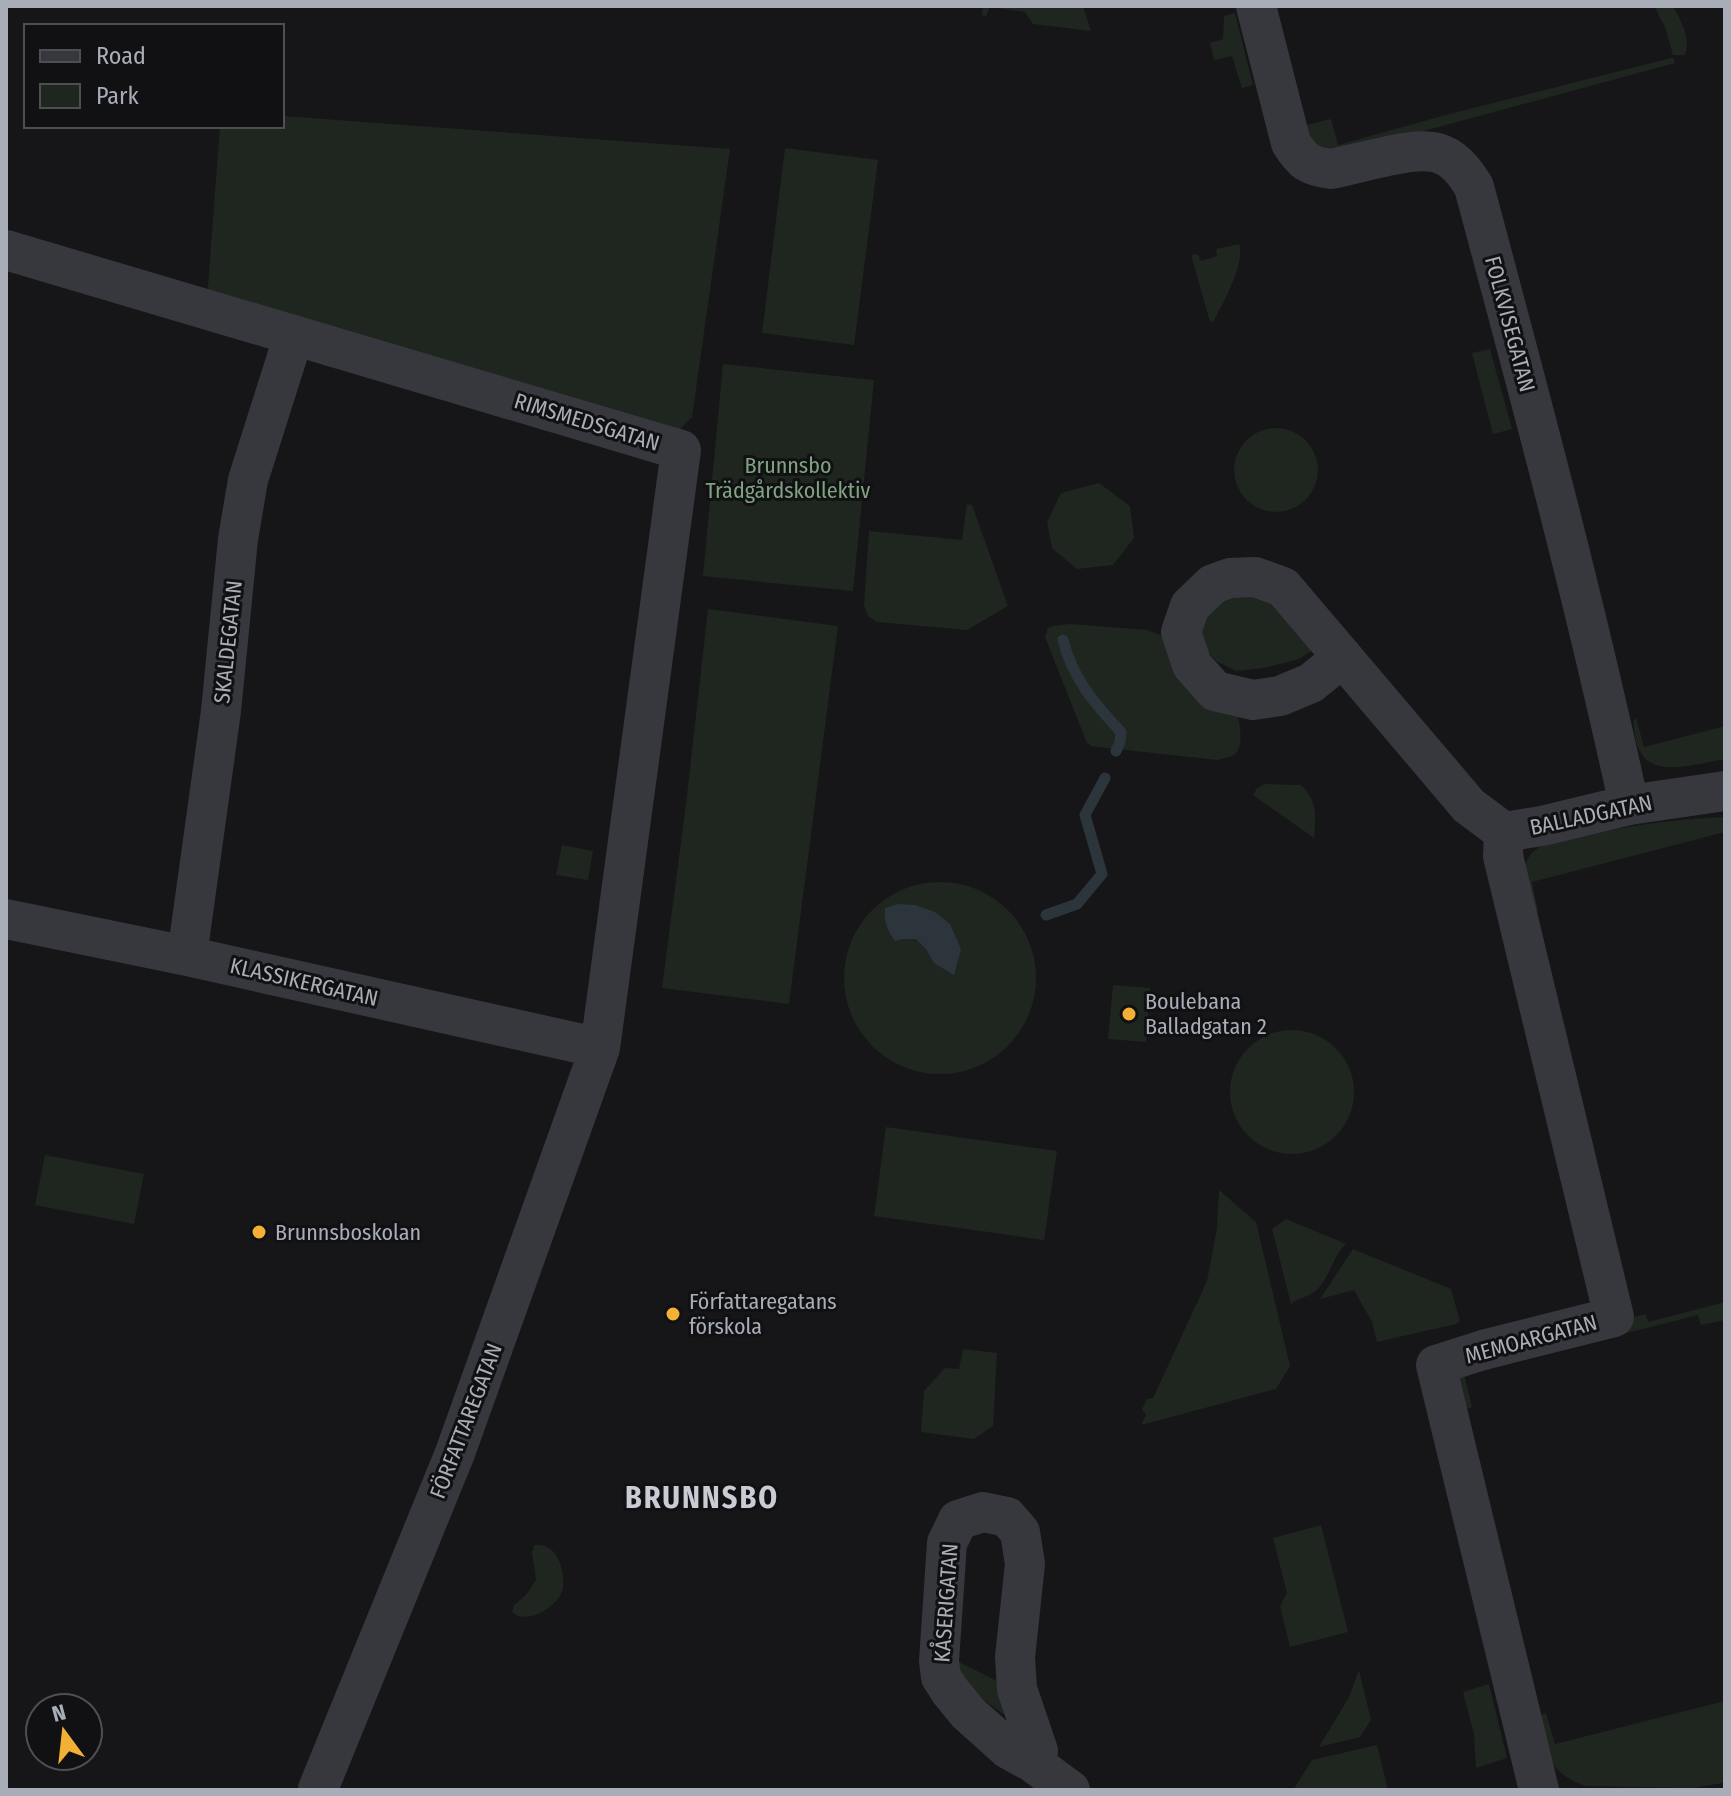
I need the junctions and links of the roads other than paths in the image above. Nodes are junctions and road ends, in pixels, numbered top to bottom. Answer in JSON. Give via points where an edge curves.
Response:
{"nodes":[{"id":1,"x":1256,"y":6,"type":"edge"},
{"id":2,"x":6,"y":250,"type":"edge"},
{"id":3,"x":294,"y":335,"type":"junction"},
{"id":4,"x":1343,"y":657,"type":"dead end"},
{"id":5,"x":1725,"y":791,"type":"edge"},
{"id":6,"x":1629,"y":805,"type":"junction"},
{"id":7,"x":1504,"y":832,"type":"junction"},
{"id":8,"x":6,"y":919,"type":"edge"},
{"id":9,"x":187,"y":956,"type":"junction"},
{"id":10,"x":600,"y":1048,"type":"junction"},
{"id":11,"x":1032,"y":1762,"type":"junction"},
{"id":12,"x":318,"y":1789,"type":"edge"},
{"id":13,"x":1070,"y":1790,"type":"edge"},
{"id":14,"x":1539,"y":1790,"type":"edge"}],
"edges":[{"from":1,"to":6,"type":"street","name":"FOLKVISEGATAN","via":[[1291,143],[1301,160],[1331,169],[1433,152],[1463,169],[1474,187]]},
{"from":2,"to":3,"type":"street","name":"RIMSMEDSGATAN"},
{"from":3,"to":9,"type":"street","name":"SKALDEGATAN","via":[[248,480]]},
{"from":3,"to":10,"type":"street","name":"RIMSMEDSGATAN","via":[[681,450]]},
{"from":4,"to":7,"type":"street","name":"BALLADGATAN","via":[[1469,806]]},
{"from":5,"to":6,"type":"street","name":"BALLADGATAN"},
{"from":6,"to":7,"type":"street","name":"BALLADGATAN"},
{"from":7,"to":14,"type":"street","name":"MEMOARGATAN","via":[[1503,856],[1614,1317],[1436,1365]]},
{"from":8,"to":9,"type":"street","name":"KLASSIKERGATAN"},
{"from":9,"to":10,"type":"street","name":"KLASSIKERGATAN"},
{"from":10,"to":12,"type":"street","name":"FÖRFATTAREGATAN","via":[[455,1453]]},
{"from":11,"to":11,"type":"street","name":"KÅSERIGATAN","via":[[1038,1751],[1017,1689],[1015,1657],[1025,1564],[1020,1532],[1007,1517],[983,1512],[958,1520],[947,1543],[941,1677],[968,1713],[1008,1749]]},
{"from":11,"to":13,"type":"street","name":"KÅSERIGATAN"}]}
